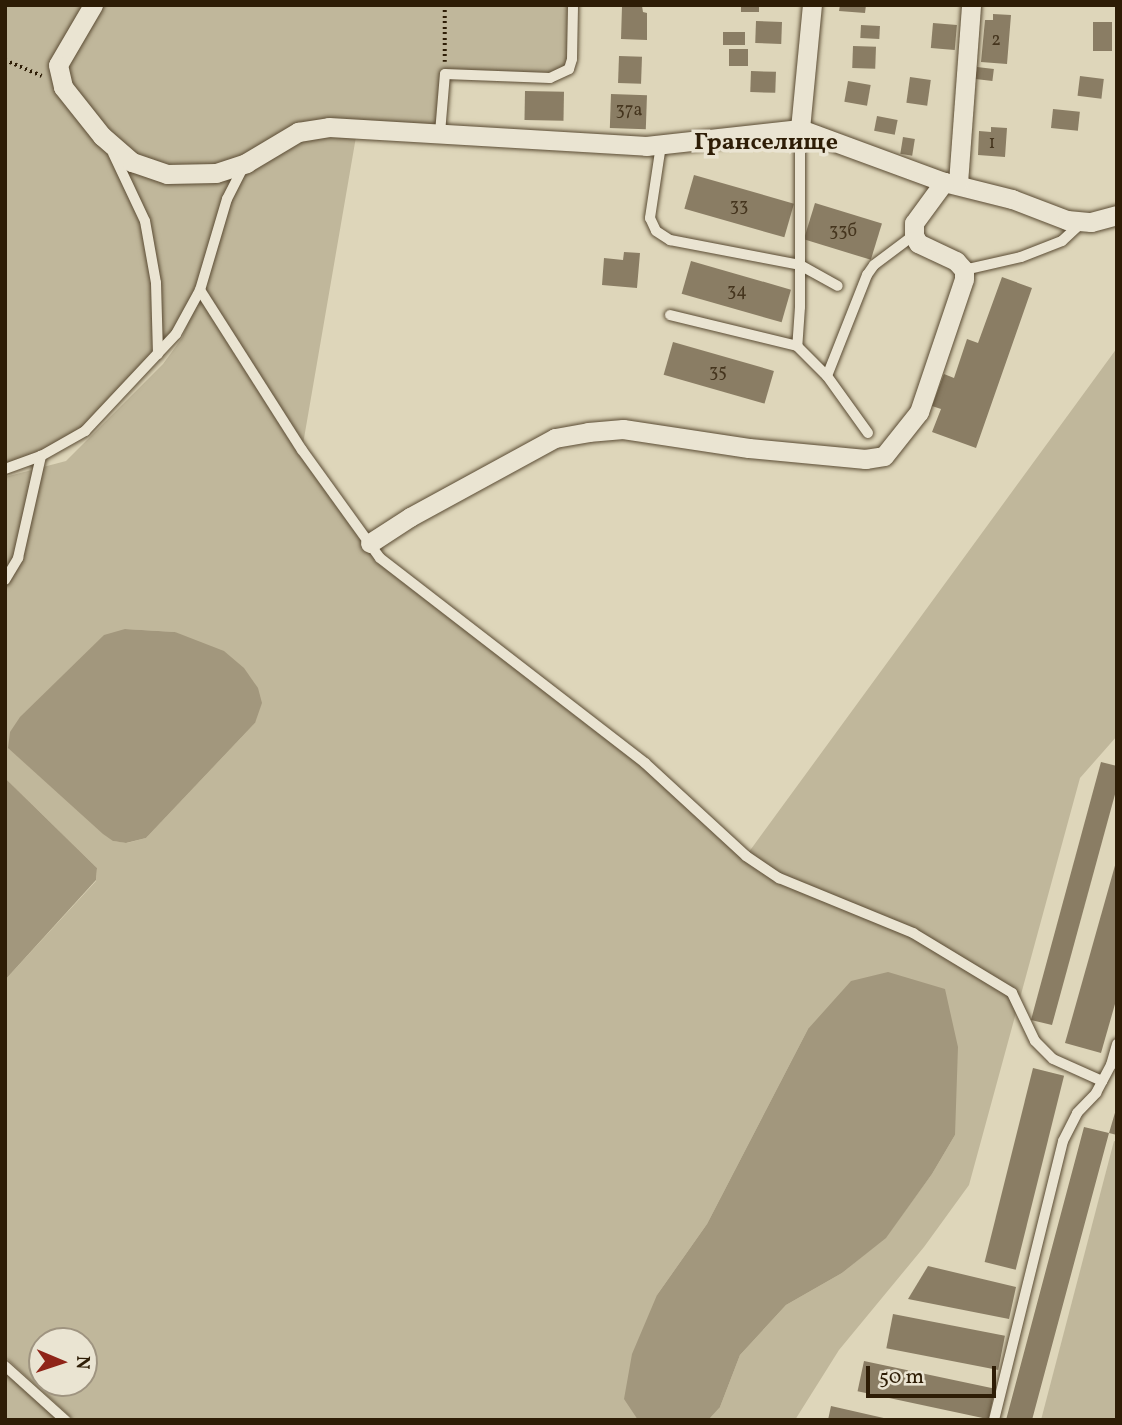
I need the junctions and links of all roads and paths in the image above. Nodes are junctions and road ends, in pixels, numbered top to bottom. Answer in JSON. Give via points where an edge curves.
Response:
{"nodes":[{"id":1,"x":93,"y":5,"type":"edge"},
{"id":2,"x":445,"y":5,"type":"edge"},
{"id":3,"x":573,"y":5,"type":"edge"},
{"id":4,"x":812,"y":5,"type":"edge"},
{"id":5,"x":971,"y":5,"type":"edge"},
{"id":6,"x":5,"y":60,"type":"edge"},
{"id":7,"x":445,"y":74,"type":"junction"},
{"id":8,"x":63,"y":87,"type":"junction"},
{"id":9,"x":800,"y":129,"type":"junction"},
{"id":10,"x":440,"y":133,"type":"junction"},
{"id":11,"x":102,"y":136,"type":"junction"},
{"id":12,"x":661,"y":145,"type":"junction"},
{"id":13,"x":246,"y":163,"type":"junction"},
{"id":14,"x":951,"y":183,"type":"junction"},
{"id":15,"x":1117,"y":215,"type":"edge"},
{"id":16,"x":1082,"y":222,"type":"junction"},
{"id":17,"x":914,"y":235,"type":"junction"},
{"id":18,"x":800,"y":265,"type":"junction"},
{"id":19,"x":964,"y":270,"type":"junction"},
{"id":20,"x":838,"y":286,"type":"dead end"},
{"id":21,"x":200,"y":290,"type":"junction"},
{"id":22,"x":670,"y":315,"type":"dead end"},
{"id":23,"x":797,"y":345,"type":"junction"},
{"id":24,"x":158,"y":354,"type":"junction"},
{"id":25,"x":827,"y":376,"type":"junction"},
{"id":26,"x":867,"y":433,"type":"dead end"},
{"id":27,"x":41,"y":456,"type":"junction"},
{"id":28,"x":5,"y":469,"type":"edge"},
{"id":29,"x":370,"y":543,"type":"junction"},
{"id":30,"x":5,"y":580,"type":"edge"},
{"id":31,"x":1117,"y":1044,"type":"edge"},
{"id":32,"x":1102,"y":1082,"type":"junction"},
{"id":33,"x":5,"y":1366,"type":"edge"},
{"id":34,"x":65,"y":1420,"type":"edge"},
{"id":35,"x":994,"y":1420,"type":"edge"}],
"edges":[{"from":1,"to":8,"type":"street","via":[[58,65]]},
{"from":2,"to":7,"type":"path"},
{"from":3,"to":7,"type":"lane","via":[[572,59],[561,75]]},
{"from":4,"to":9,"type":"street"},
{"from":5,"to":14,"type":"street"},
{"from":6,"to":8,"type":"path"},
{"from":7,"to":10,"type":"lane"},
{"from":8,"to":11,"type":"street"},
{"from":9,"to":12,"type":"street"},
{"from":9,"to":14,"type":"street"},
{"from":9,"to":18,"type":"lane"},
{"from":10,"to":12,"type":"street"},
{"from":10,"to":13,"type":"street","via":[[329,127],[298,132]]},
{"from":11,"to":13,"type":"street","via":[[132,162],[167,174],[216,173]]},
{"from":11,"to":24,"type":"lane","via":[[145,221],[156,282]]},
{"from":12,"to":18,"type":"lane","via":[[650,218],[656,232],[670,240]]},
{"from":13,"to":21,"type":"lane","via":[[227,199]]},
{"from":14,"to":16,"type":"street"},
{"from":14,"to":17,"type":"street","via":[[914,223]]},
{"from":15,"to":16,"type":"street"},
{"from":16,"to":19,"type":"lane","via":[[1062,241],[1021,257]]},
{"from":17,"to":19,"type":"street","via":[[918,243],[956,261]]},
{"from":17,"to":25,"type":"lane","via":[[867,275]]},
{"from":18,"to":20,"type":"lane"},
{"from":18,"to":23,"type":"lane"},
{"from":19,"to":29,"type":"street","via":[[919,412],[884,456],[865,460],[623,429],[587,432],[555,438]]},
{"from":21,"to":24,"type":"lane","via":[[176,334]]},
{"from":21,"to":29,"type":"lane","via":[[302,450]]},
{"from":22,"to":23,"type":"lane"},
{"from":23,"to":25,"type":"lane"},
{"from":24,"to":27,"type":"lane","via":[[85,431]]},
{"from":25,"to":26,"type":"lane"},
{"from":27,"to":28,"type":"lane"},
{"from":27,"to":30,"type":"lane","via":[[18,558]]},
{"from":29,"to":32,"type":"lane","via":[[380,558],[645,763],[746,856],[779,878],[913,933],[1012,993],[1035,1041],[1053,1059]]},
{"from":31,"to":32,"type":"lane"},
{"from":32,"to":35,"type":"lane","via":[[1077,1113],[1063,1141]]},
{"from":33,"to":34,"type":"lane"}]}
